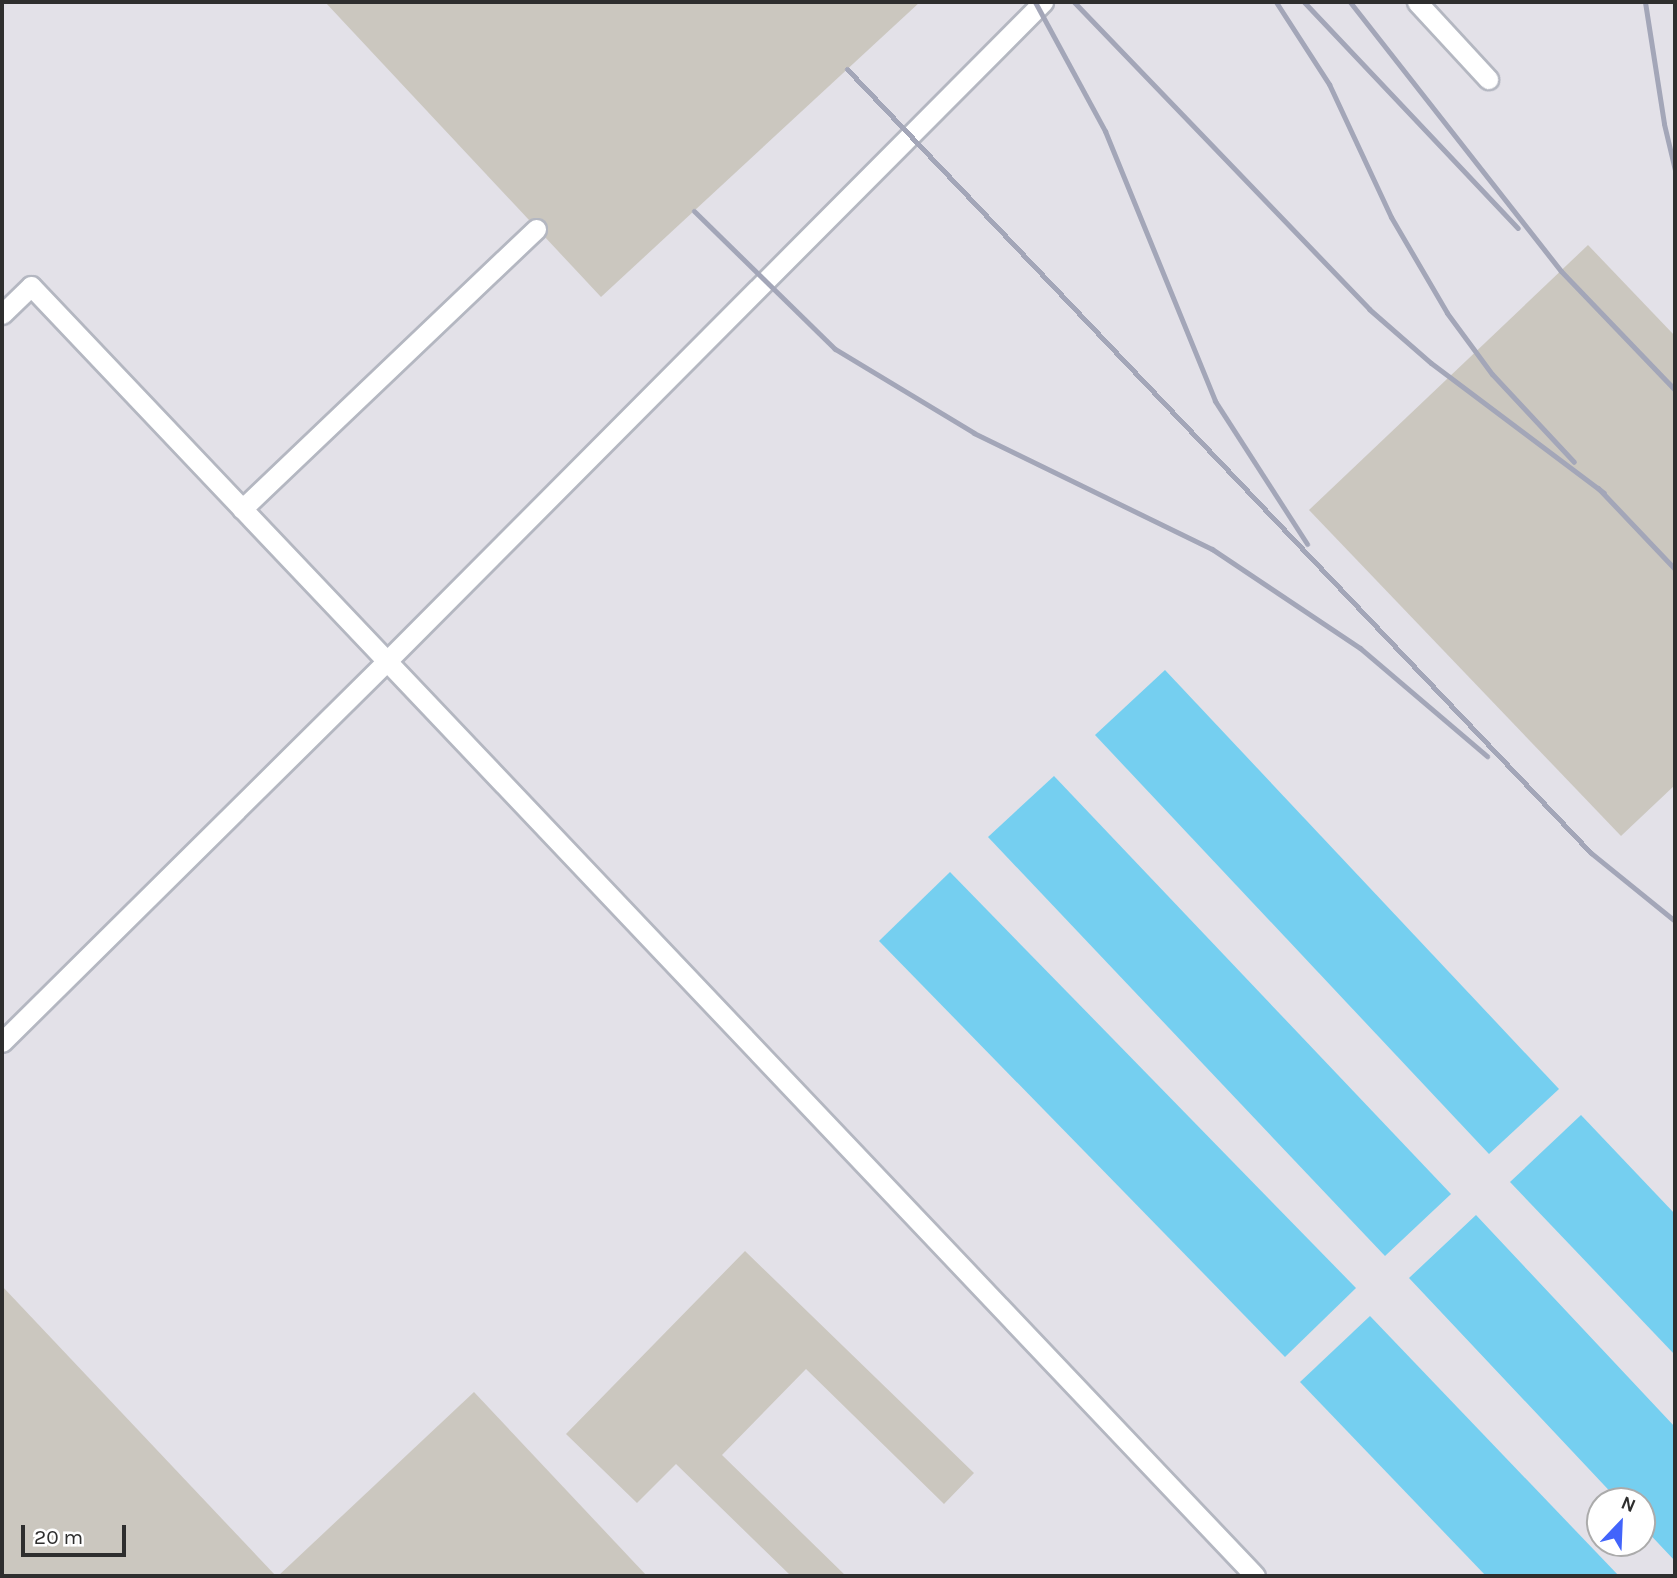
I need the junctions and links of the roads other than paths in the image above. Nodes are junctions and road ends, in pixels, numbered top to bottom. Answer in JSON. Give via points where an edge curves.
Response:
{"nodes":[{"id":1,"x":1043,"y":2,"type":"edge"},
{"id":2,"x":1417,"y":2,"type":"edge"},
{"id":3,"x":1488,"y":79,"type":"dead end"},
{"id":4,"x":536,"y":229,"type":"dead end"},
{"id":5,"x":2,"y":314,"type":"edge"},
{"id":6,"x":242,"y":509,"type":"junction"},
{"id":7,"x":387,"y":661,"type":"junction"},
{"id":8,"x":2,"y":1042,"type":"edge"},
{"id":9,"x":1255,"y":1576,"type":"edge"}],
"edges":[{"from":1,"to":7,"type":"lane"},
{"from":2,"to":3,"type":"lane"},
{"from":4,"to":6,"type":"lane"},
{"from":5,"to":6,"type":"lane","via":[[31,286]]},
{"from":6,"to":7,"type":"lane"},
{"from":7,"to":8,"type":"lane"},
{"from":7,"to":9,"type":"lane"}]}
